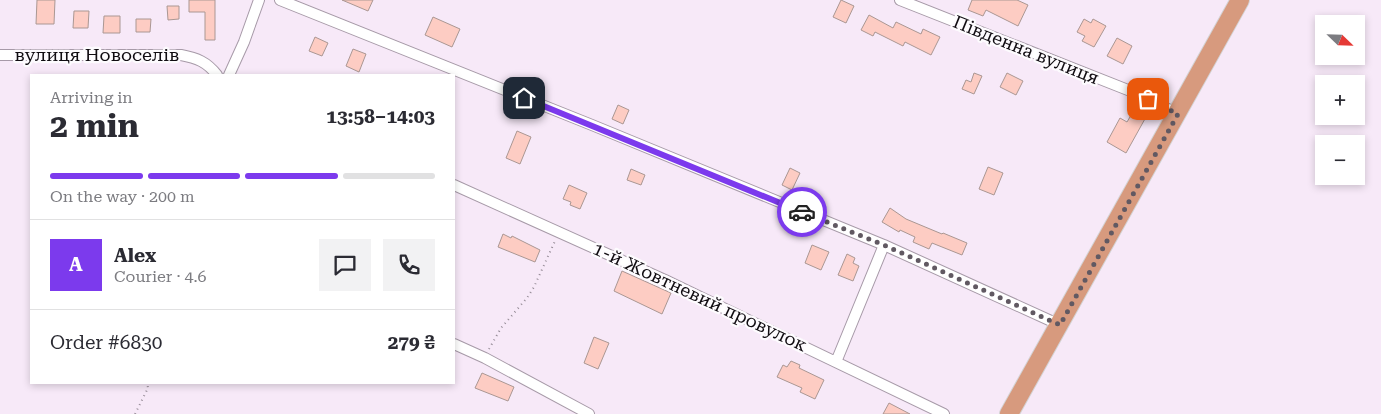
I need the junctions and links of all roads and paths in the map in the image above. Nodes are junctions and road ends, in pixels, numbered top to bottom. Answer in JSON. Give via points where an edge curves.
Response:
{"nodes":[{"id":1,"x":259,"y":0,"type":"edge"},
{"id":2,"x":280,"y":0,"type":"edge"},
{"id":3,"x":900,"y":0,"type":"edge"},
{"id":4,"x":1240,"y":0,"type":"edge"},
{"id":5,"x":0,"y":55,"type":"edge"},
{"id":6,"x":215,"y":74,"type":"edge"},
{"id":7,"x":229,"y":74,"type":"edge"},
{"id":8,"x":1178,"y":114,"type":"junction"},
{"id":9,"x":455,"y":185,"type":"edge"},
{"id":10,"x":559,"y":231,"type":"junction"},
{"id":11,"x":884,"y":245,"type":"junction"},
{"id":12,"x":1060,"y":325,"type":"junction"},
{"id":13,"x":455,"y":344,"type":"edge"},
{"id":14,"x":485,"y":358,"type":"junction"},
{"id":15,"x":836,"y":362,"type":"junction"},
{"id":16,"x":147,"y":384,"type":"edge"},
{"id":17,"x":134,"y":414,"type":"edge"},
{"id":18,"x":589,"y":414,"type":"edge"},
{"id":19,"x":944,"y":414,"type":"edge"},
{"id":20,"x":1009,"y":414,"type":"edge"}],
"edges":[{"from":1,"to":7,"type":"street"},
{"from":2,"to":11,"type":"street"},
{"from":3,"to":8,"type":"street","name":"Південна вулиця","via":[[1133,92]]},
{"from":4,"to":8,"type":"highway"},
{"from":5,"to":6,"type":"street","name":"вулиця Новоселів","via":[[181,55],[201,60]]},
{"from":8,"to":12,"type":"highway"},
{"from":9,"to":10,"type":"street","name":"1-й Жовтневий провулок"},
{"from":10,"to":14,"type":"path","via":[[534,287],[500,328]]},
{"from":10,"to":15,"type":"street","name":"1-й Жовтневий провулок"},
{"from":11,"to":12,"type":"street"},
{"from":11,"to":15,"type":"street"},
{"from":12,"to":20,"type":"highway"},
{"from":13,"to":14,"type":"street"},
{"from":14,"to":18,"type":"street"},
{"from":15,"to":19,"type":"street","name":"1-й Жовтневий провулок"},
{"from":16,"to":17,"type":"path"}]}
